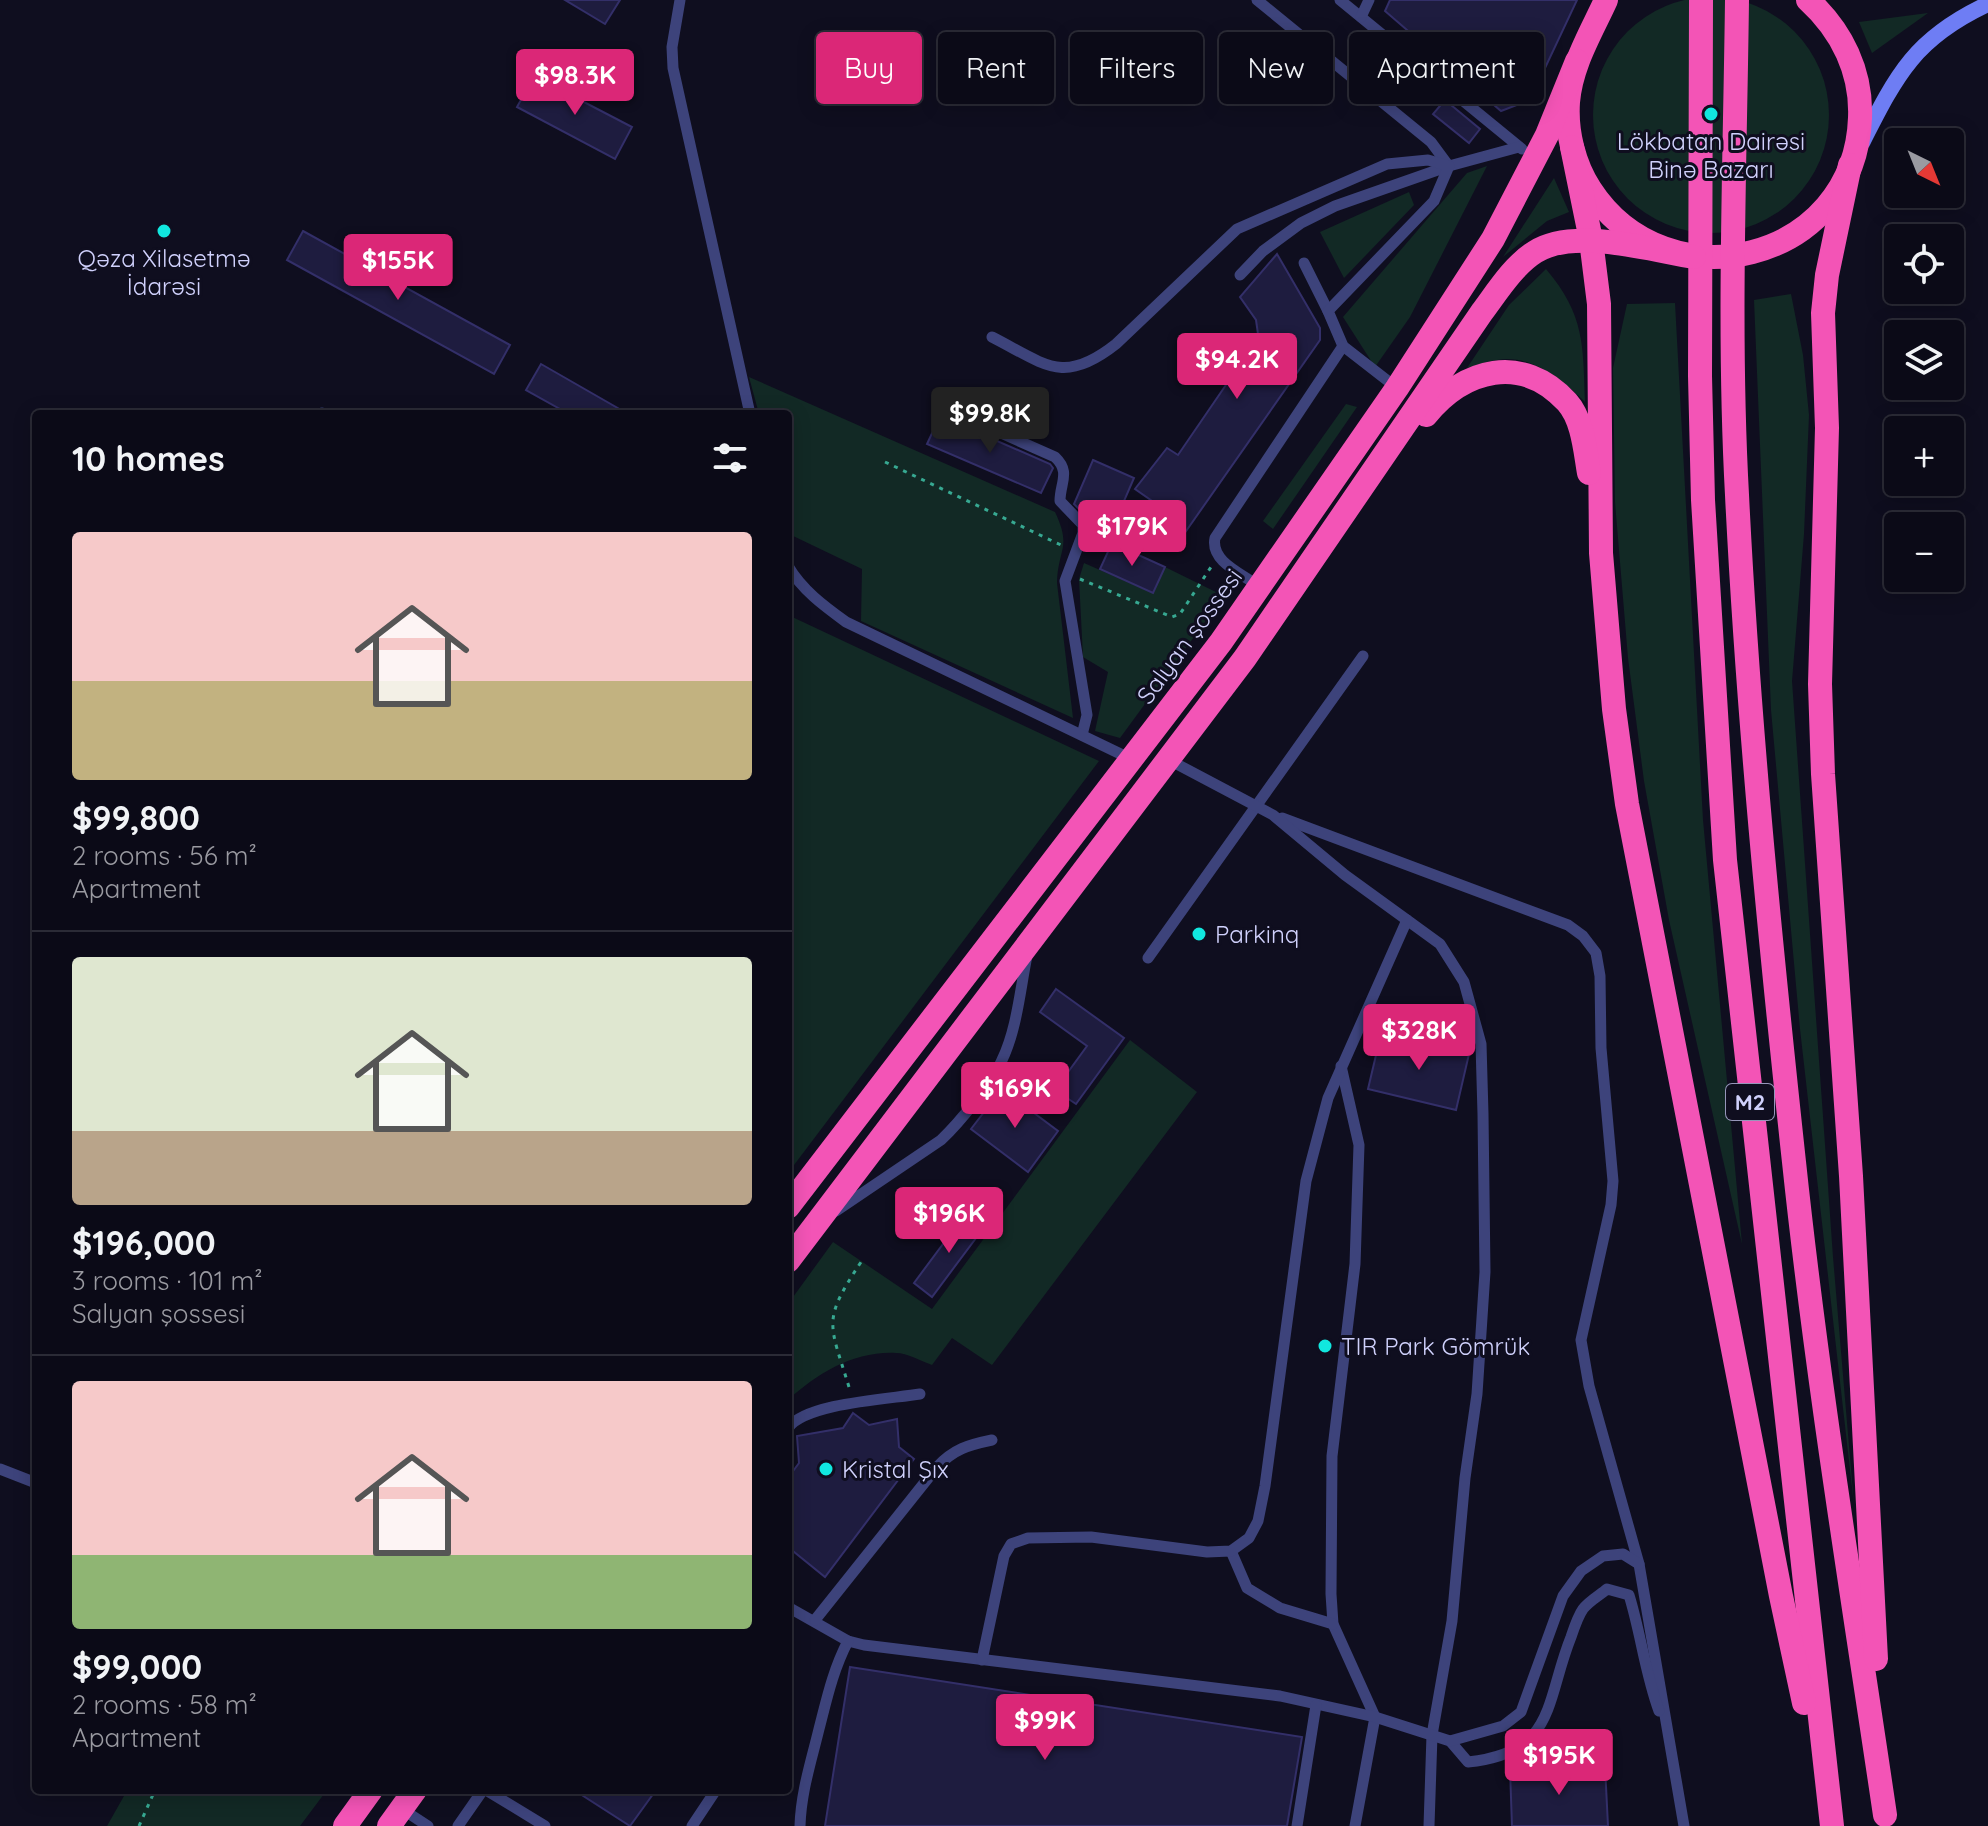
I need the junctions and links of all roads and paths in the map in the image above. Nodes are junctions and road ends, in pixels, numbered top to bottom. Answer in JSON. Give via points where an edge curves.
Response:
{"nodes":[{"id":1,"x":680,"y":0,"type":"edge"},
{"id":2,"x":1257,"y":0,"type":"edge"},
{"id":3,"x":1340,"y":0,"type":"edge"},
{"id":4,"x":1369,"y":0,"type":"edge"},
{"id":5,"x":1606,"y":0,"type":"edge"},
{"id":6,"x":1621,"y":0,"type":"edge"},
{"id":7,"x":1701,"y":0,"type":"edge"},
{"id":8,"x":1737,"y":0,"type":"edge"},
{"id":9,"x":1808,"y":0,"type":"edge"},
{"id":10,"x":1827,"y":0,"type":"edge"},
{"id":11,"x":1988,"y":4,"type":"edge"},
{"id":12,"x":1361,"y":17,"type":"junction"},
{"id":13,"x":1588,"y":38,"type":"junction"},
{"id":14,"x":1843,"y":42,"type":"junction"},
{"id":15,"x":1577,"y":61,"type":"junction"},
{"id":16,"x":1572,"y":147,"type":"junction"},
{"id":17,"x":1528,"y":151,"type":"junction"},
{"id":18,"x":1850,"y":165,"type":"junction"},
{"id":19,"x":1449,"y":166,"type":"junction"},
{"id":20,"x":1591,"y":240,"type":"junction"},
{"id":21,"x":1694,"y":257,"type":"junction"},
{"id":22,"x":1304,"y":263,"type":"dead end"},
{"id":23,"x":1240,"y":275,"type":"dead end"},
{"id":24,"x":1328,"y":311,"type":"junction"},
{"id":25,"x":992,"y":337,"type":"dead end"},
{"id":26,"x":1343,"y":346,"type":"junction"},
{"id":27,"x":1397,"y":388,"type":"junction"},
{"id":28,"x":938,"y":405,"type":"dead end"},
{"id":29,"x":749,"y":410,"type":"edge"},
{"id":30,"x":885,"y":462,"type":"dead end"},
{"id":31,"x":1353,"y":503,"type":"junction"},
{"id":32,"x":1076,"y":551,"type":"junction"},
{"id":33,"x":1601,"y":553,"type":"junction"},
{"id":34,"x":1218,"y":557,"type":"junction"},
{"id":35,"x":792,"y":573,"type":"edge"},
{"id":36,"x":1067,"y":573,"type":"junction"},
{"id":37,"x":1260,"y":587,"type":"junction"},
{"id":38,"x":1363,"y":656,"type":"dead end"},
{"id":39,"x":1082,"y":735,"type":"junction"},
{"id":40,"x":1131,"y":759,"type":"junction"},
{"id":41,"x":1169,"y":760,"type":"junction"},
{"id":42,"x":1257,"y":806,"type":"junction"},
{"id":43,"x":1273,"y":815,"type":"junction"},
{"id":44,"x":1407,"y":920,"type":"junction"},
{"id":45,"x":1030,"y":939,"type":"junction"},
{"id":46,"x":1148,"y":958,"type":"dead end"},
{"id":47,"x":1341,"y":1066,"type":"junction"},
{"id":48,"x":792,"y":1202,"type":"edge"},
{"id":49,"x":812,"y":1227,"type":"junction"},
{"id":50,"x":792,"y":1255,"type":"edge"},
{"id":51,"x":861,"y":1262,"type":"dead end"},
{"id":52,"x":920,"y":1394,"type":"dead end"},
{"id":53,"x":854,"y":1404,"type":"junction"},
{"id":54,"x":792,"y":1424,"type":"edge"},
{"id":55,"x":992,"y":1440,"type":"dead end"},
{"id":56,"x":0,"y":1469,"type":"edge"},
{"id":57,"x":32,"y":1481,"type":"edge"},
{"id":58,"x":1231,"y":1551,"type":"junction"},
{"id":59,"x":1639,"y":1564,"type":"junction"},
{"id":60,"x":792,"y":1609,"type":"edge"},
{"id":61,"x":815,"y":1620,"type":"junction"},
{"id":62,"x":1333,"y":1624,"type":"junction"},
{"id":63,"x":848,"y":1641,"type":"junction"},
{"id":64,"x":982,"y":1660,"type":"junction"},
{"id":65,"x":1316,"y":1705,"type":"junction"},
{"id":66,"x":1375,"y":1717,"type":"junction"},
{"id":67,"x":1432,"y":1735,"type":"junction"},
{"id":68,"x":1450,"y":1741,"type":"junction"},
{"id":69,"x":1670,"y":1741,"type":"junction"},
{"id":70,"x":153,"y":1794,"type":"edge"},
{"id":71,"x":368,"y":1794,"type":"edge"},
{"id":72,"x":482,"y":1794,"type":"edge"},
{"id":73,"x":492,"y":1794,"type":"edge"},
{"id":74,"x":713,"y":1794,"type":"edge"},
{"id":75,"x":402,"y":1808,"type":"edge"},
{"id":76,"x":1886,"y":1821,"type":"edge"},
{"id":77,"x":426,"y":1825,"type":"edge"},
{"id":78,"x":139,"y":1826,"type":"edge"},
{"id":79,"x":345,"y":1826,"type":"edge"},
{"id":80,"x":458,"y":1826,"type":"edge"},
{"id":81,"x":545,"y":1826,"type":"edge"},
{"id":82,"x":692,"y":1826,"type":"edge"},
{"id":83,"x":800,"y":1826,"type":"edge"},
{"id":84,"x":1297,"y":1826,"type":"edge"},
{"id":85,"x":1355,"y":1826,"type":"edge"},
{"id":86,"x":1429,"y":1826,"type":"edge"},
{"id":87,"x":1684,"y":1826,"type":"edge"},
{"id":88,"x":1831,"y":1826,"type":"edge"}],
"edges":[{"from":1,"to":29,"type":"lane","via":[[673,68]]},
{"from":2,"to":19,"type":"lane","via":[[1431,142]]},
{"from":3,"to":12,"type":"lane"},
{"from":4,"to":12,"type":"lane"},
{"from":5,"to":13,"type":"highway"},
{"from":6,"to":13,"type":"highway"},
{"from":7,"to":88,"type":"highway","number":"M2","via":[[1703,500],[1725,860]]},
{"from":8,"to":76,"type":"highway","number":"M2","via":[[1733,374],[1763,859],[1824,1401]]},
{"from":9,"to":14,"type":"highway"},
{"from":10,"to":14,"type":"highway"},
{"from":11,"to":18,"type":"main road","via":[[1948,25],[1908,61]]},
{"from":12,"to":17,"type":"lane"},
{"from":13,"to":15,"type":"highway"},
{"from":14,"to":18,"type":"highway","via":[[1857,78],[1860,107]]},
{"from":15,"to":16,"type":"highway","via":[[1568,103]]},
{"from":15,"to":17,"type":"highway","name":"Salyan şossesi"},
{"from":16,"to":20,"type":"highway"},
{"from":16,"to":21,"type":"highway","via":[[1586,184],[1610,215],[1642,239]]},
{"from":17,"to":19,"type":"lane"},
{"from":17,"to":27,"type":"highway","name":"Salyan şossesi","via":[[1493,239]]},
{"from":18,"to":21,"type":"highway","via":[[1822,210],[1780,243],[1729,258]]},
{"from":18,"to":76,"type":"highway","via":[[1823,313],[1827,428],[1820,684]]},
{"from":19,"to":23,"type":"lane","via":[[1301,223]]},
{"from":19,"to":24,"type":"lane","via":[[1434,201]]},
{"from":19,"to":25,"type":"lane","via":[[1428,160],[1387,164],[1237,229],[1116,344],[1096,360],[1072,369],[1047,365]]},
{"from":20,"to":21,"type":"highway"},
{"from":20,"to":31,"type":"highway","via":[[1547,245],[1517,267]]},
{"from":20,"to":33,"type":"highway","via":[[1599,317]]},
{"from":22,"to":24,"type":"lane"},
{"from":24,"to":26,"type":"lane"},
{"from":26,"to":27,"type":"lane"},
{"from":26,"to":34,"type":"lane","via":[[1221,526],[1213,547]]},
{"from":27,"to":37,"type":"highway","name":"Salyan şossesi"},
{"from":28,"to":32,"type":"lane","via":[[1062,464],[1060,501],[1083,525]]},
{"from":30,"to":32,"type":"path"},
{"from":31,"to":33,"type":"highway","via":[[1456,386],[1487,373],[1525,375],[1567,403],[1578,421]]},
{"from":31,"to":41,"type":"highway"},
{"from":32,"to":36,"type":"lane"},
{"from":33,"to":88,"type":"highway","via":[[1627,804],[1781,1596]]},
{"from":34,"to":36,"type":"path","via":[[1180,614],[1172,617]]},
{"from":34,"to":37,"type":"lane"},
{"from":35,"to":39,"type":"lane","via":[[846,622]]},
{"from":36,"to":39,"type":"lane","via":[[1087,715]]},
{"from":37,"to":40,"type":"highway","name":"Salyan şossesi"},
{"from":38,"to":42,"type":"lane"},
{"from":39,"to":40,"type":"lane"},
{"from":40,"to":48,"type":"highway","name":"Salyan şossesi"},
{"from":41,"to":42,"type":"lane"},
{"from":41,"to":45,"type":"highway"},
{"from":42,"to":43,"type":"lane"},
{"from":42,"to":46,"type":"lane"},
{"from":43,"to":44,"type":"lane"},
{"from":43,"to":59,"type":"lane","via":[[1568,925],[1596,953],[1613,1181],[1581,1340]]},
{"from":44,"to":47,"type":"lane"},
{"from":44,"to":67,"type":"lane","via":[[1440,944],[1464,982],[1481,1044],[1485,1272],[1477,1394],[1452,1621]]},
{"from":45,"to":49,"type":"highway"},
{"from":45,"to":49,"type":"lane","via":[[1001,1063],[954,1128]]},
{"from":47,"to":58,"type":"lane","via":[[1306,1181],[1258,1521],[1249,1538]]},
{"from":47,"to":62,"type":"lane","via":[[1359,1145],[1355,1264],[1332,1456]]},
{"from":49,"to":50,"type":"highway"},
{"from":51,"to":53,"type":"path","via":[[839,1295],[831,1326]]},
{"from":52,"to":53,"type":"lane"},
{"from":53,"to":54,"type":"lane","via":[[815,1411]]},
{"from":55,"to":61,"type":"lane","via":[[963,1446],[937,1467]]},
{"from":56,"to":57,"type":"lane"},
{"from":58,"to":62,"type":"lane","via":[[1247,1588],[1280,1608]]},
{"from":58,"to":64,"type":"lane","via":[[1091,1537],[1028,1538],[1011,1544]]},
{"from":59,"to":68,"type":"lane","via":[[1623,1554],[1603,1556],[1581,1571],[1563,1596],[1521,1712],[1503,1726]]},
{"from":59,"to":69,"type":"lane"},
{"from":60,"to":61,"type":"lane"},
{"from":61,"to":63,"type":"lane"},
{"from":62,"to":66,"type":"lane"},
{"from":63,"to":64,"type":"lane"},
{"from":63,"to":83,"type":"lane","via":[[831,1679],[801,1796]]},
{"from":64,"to":65,"type":"lane","via":[[1280,1696]]},
{"from":65,"to":66,"type":"lane"},
{"from":65,"to":84,"type":"lane"},
{"from":66,"to":67,"type":"lane"},
{"from":66,"to":85,"type":"lane"},
{"from":67,"to":68,"type":"lane"},
{"from":67,"to":86,"type":"lane"},
{"from":68,"to":69,"type":"lane","via":[[1468,1762],[1491,1760],[1520,1747],[1540,1729],[1583,1609],[1607,1589],[1629,1595],[1650,1685]]},
{"from":69,"to":87,"type":"lane"},
{"from":70,"to":78,"type":"path"},
{"from":71,"to":79,"type":"highway"},
{"from":72,"to":80,"type":"lane"},
{"from":73,"to":81,"type":"lane"},
{"from":74,"to":82,"type":"lane"},
{"from":75,"to":77,"type":"lane"}]}
